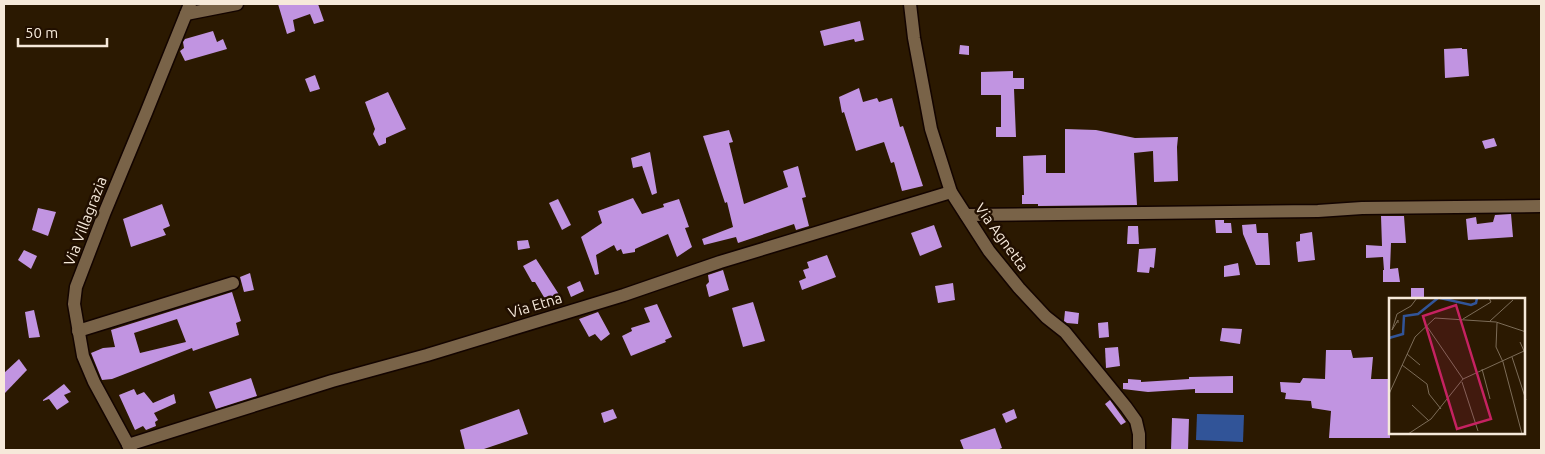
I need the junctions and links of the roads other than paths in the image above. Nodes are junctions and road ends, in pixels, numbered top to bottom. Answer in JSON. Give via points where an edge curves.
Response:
{"nodes":[{"id":1,"x":237,"y":4,"type":"edge"},
{"id":2,"x":910,"y":4,"type":"edge"},
{"id":3,"x":188,"y":9,"type":"edge"},
{"id":4,"x":951,"y":192,"type":"junction"},
{"id":5,"x":1541,"y":206,"type":"edge"},
{"id":6,"x":966,"y":215,"type":"junction"},
{"id":7,"x":233,"y":283,"type":"dead end"},
{"id":8,"x":78,"y":331,"type":"junction"},
{"id":9,"x":129,"y":448,"type":"edge"},
{"id":10,"x":1139,"y":450,"type":"edge"}],
"edges":[{"from":1,"to":3,"type":"street"},
{"from":2,"to":4,"type":"street","name":"Via Agnetta","via":[[931,129]]},
{"from":3,"to":8,"type":"street","name":"Via Villagrazia","via":[[76,287],[74,304]]},
{"from":4,"to":6,"type":"street","name":"Via Agnetta"},
{"from":4,"to":9,"type":"street","name":"Via Etna","via":[[720,262],[624,295],[332,381]]},
{"from":5,"to":6,"type":"street"},
{"from":6,"to":10,"type":"street","name":"Via Agnetta","via":[[1018,288],[1065,332],[1126,407],[1136,421]]},
{"from":7,"to":8,"type":"street"},
{"from":8,"to":9,"type":"street","name":"Via Villagrazia","via":[[83,356],[94,382]]}]}
